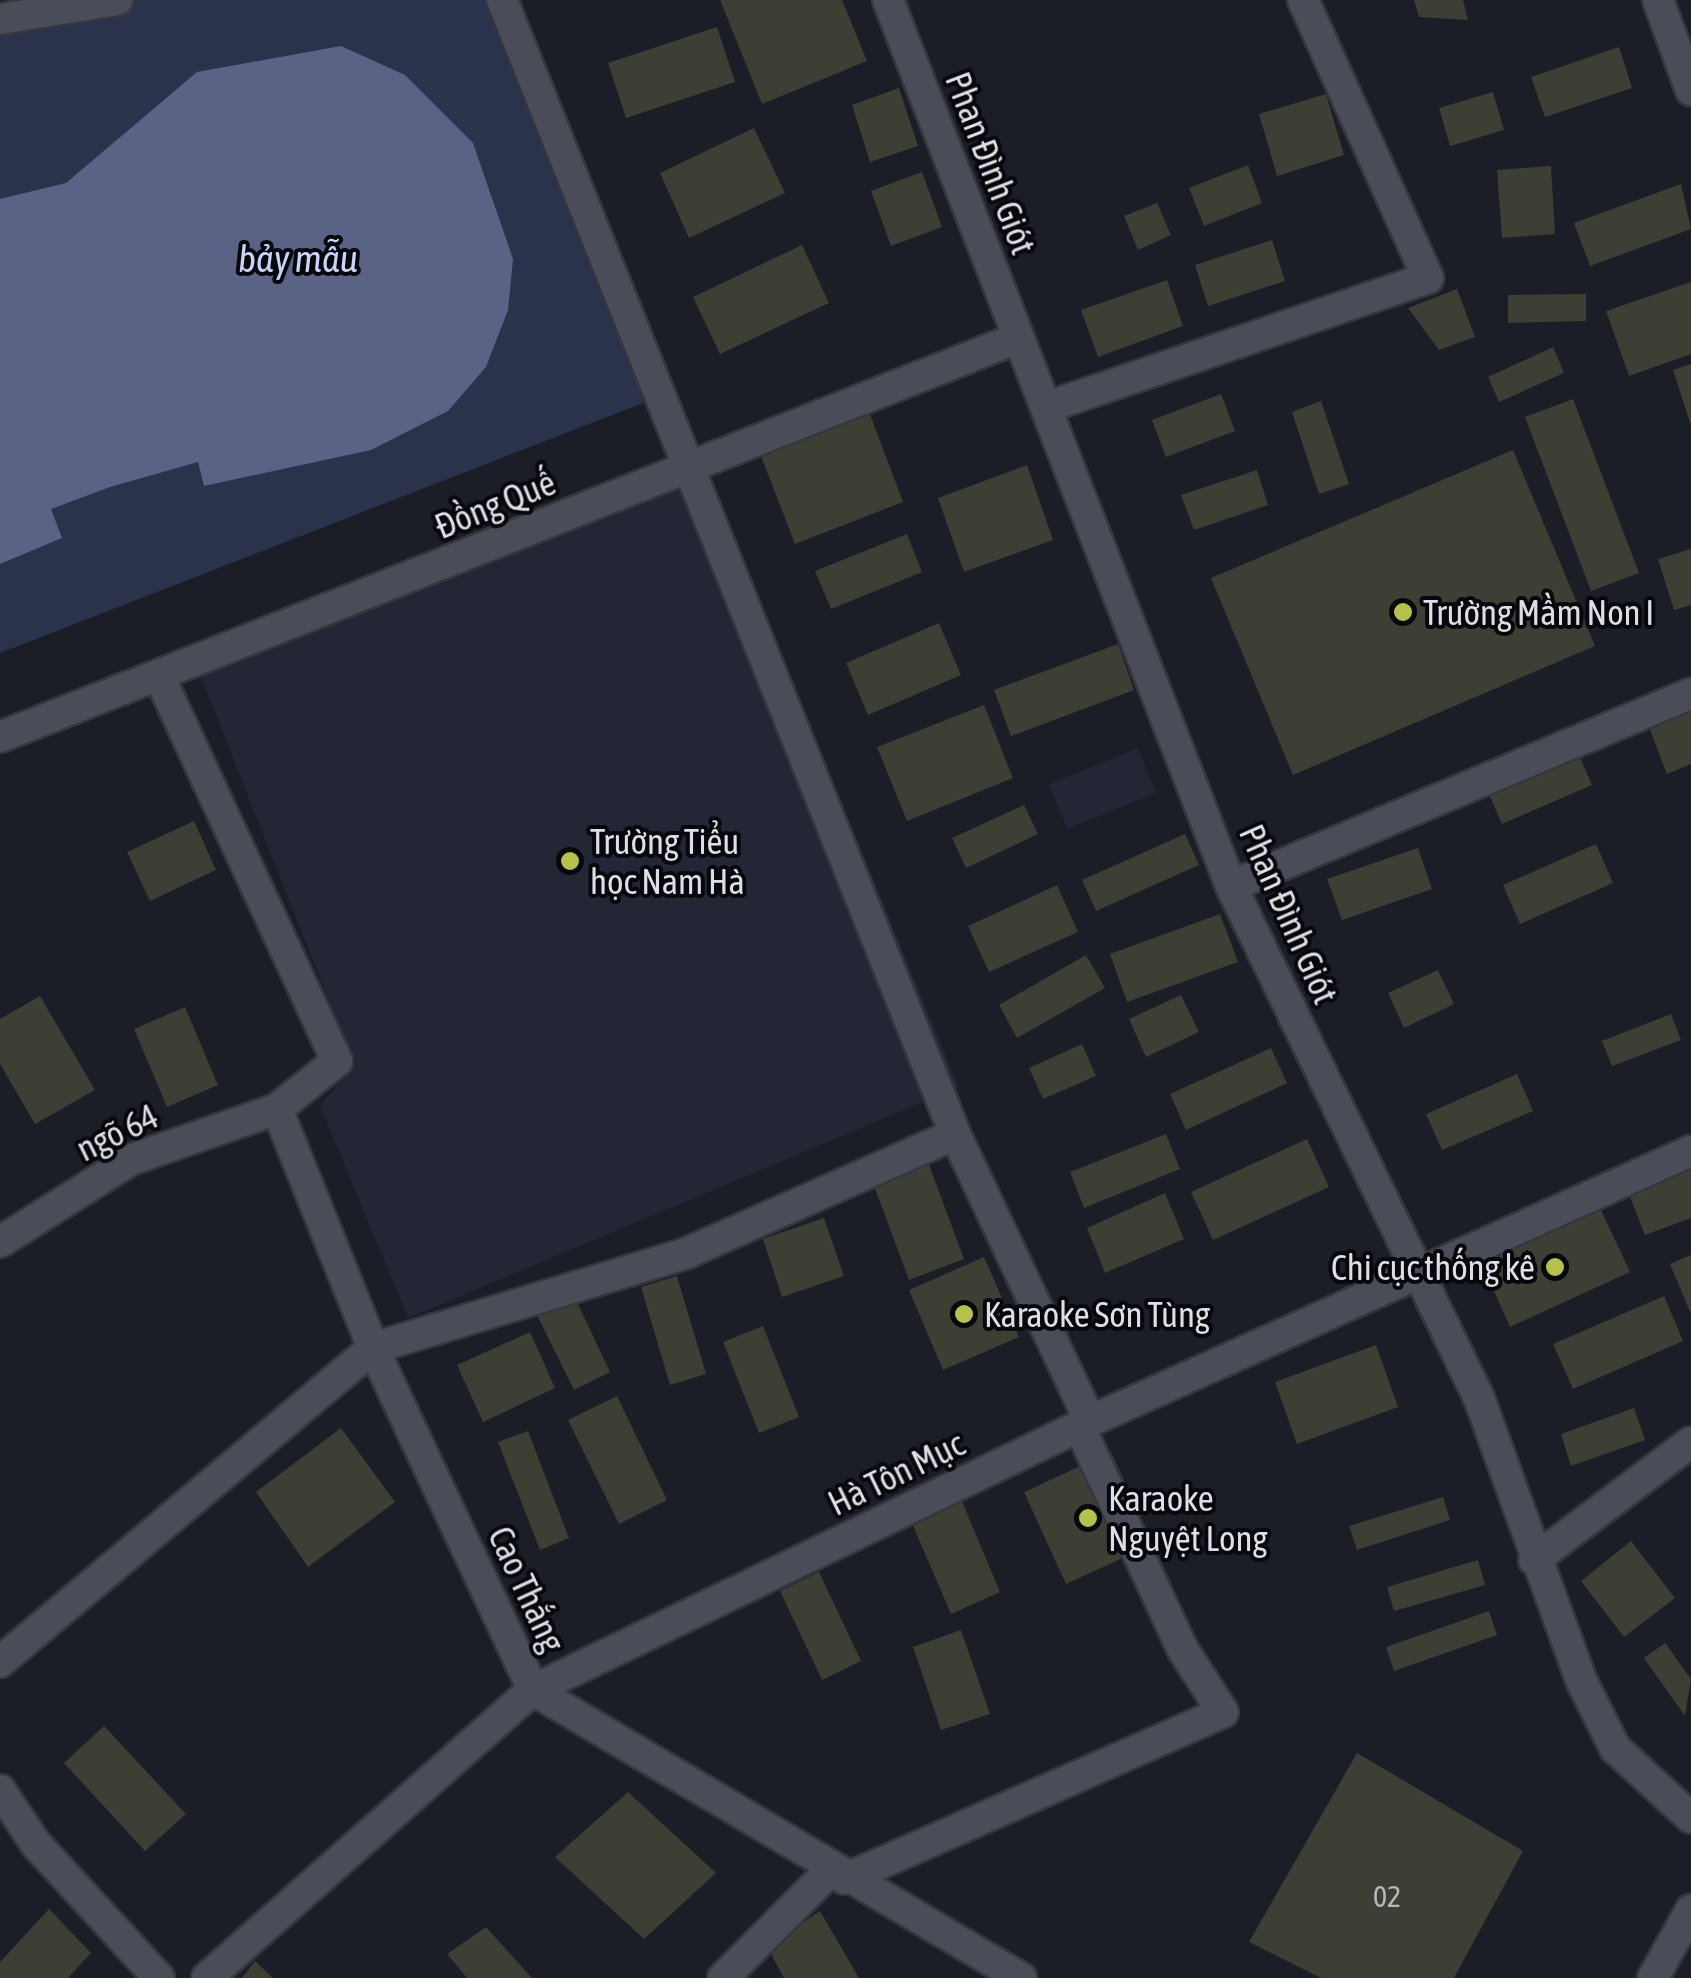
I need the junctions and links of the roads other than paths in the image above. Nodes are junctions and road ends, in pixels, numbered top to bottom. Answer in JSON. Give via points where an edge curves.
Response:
{"nodes":[{"id":1,"x":117,"y":0,"type":"edge"},
{"id":2,"x":502,"y":0,"type":"edge"},
{"id":3,"x":888,"y":0,"type":"edge"},
{"id":4,"x":1303,"y":0,"type":"edge"},
{"id":5,"x":1658,"y":0,"type":"edge"},
{"id":6,"x":0,"y":19,"type":"edge"},
{"id":7,"x":1691,"y":90,"type":"edge"},
{"id":8,"x":1018,"y":338,"type":"junction"},
{"id":9,"x":1050,"y":406,"type":"junction"},
{"id":10,"x":687,"y":468,"type":"junction"},
{"id":11,"x":160,"y":678,"type":"junction"},
{"id":12,"x":1691,"y":694,"type":"edge"},
{"id":13,"x":0,"y":737,"type":"edge"},
{"id":14,"x":1231,"y":886,"type":"junction"},
{"id":15,"x":277,"y":1109,"type":"junction"},
{"id":16,"x":955,"y":1134,"type":"junction"},
{"id":17,"x":1691,"y":1150,"type":"edge"},
{"id":18,"x":0,"y":1242,"type":"edge"},
{"id":19,"x":1415,"y":1276,"type":"junction"},
{"id":20,"x":373,"y":1348,"type":"junction"},
{"id":21,"x":1084,"y":1423,"type":"junction"},
{"id":22,"x":1691,"y":1442,"type":"edge"},
{"id":23,"x":1534,"y":1560,"type":"junction"},
{"id":24,"x":0,"y":1662,"type":"edge"},
{"id":25,"x":533,"y":1690,"type":"junction"},
{"id":26,"x":0,"y":1790,"type":"edge"},
{"id":27,"x":1691,"y":1818,"type":"edge"},
{"id":28,"x":837,"y":1875,"type":"junction"},
{"id":29,"x":1691,"y":1910,"type":"edge"},
{"id":30,"x":159,"y":1978,"type":"edge"},
{"id":31,"x":208,"y":1978,"type":"edge"},
{"id":32,"x":723,"y":1978,"type":"edge"},
{"id":33,"x":1022,"y":1978,"type":"edge"},
{"id":34,"x":1652,"y":1978,"type":"edge"}],
"edges":[{"from":1,"to":6,"type":"street"},
{"from":2,"to":10,"type":"street"},
{"from":3,"to":8,"type":"street","name":"Phan Đình Giót"},
{"from":4,"to":9,"type":"street","via":[[1428,278]]},
{"from":5,"to":7,"type":"street"},
{"from":8,"to":9,"type":"street","name":"Phan Đình Giót"},
{"from":8,"to":10,"type":"street","name":"Đồng Quế"},
{"from":9,"to":14,"type":"street","name":"Phan Đình Giót"},
{"from":10,"to":11,"type":"street","name":"Đồng Quế"},
{"from":10,"to":16,"type":"street"},
{"from":11,"to":13,"type":"street","name":"Đồng Quế"},
{"from":11,"to":15,"type":"street","name":"ngõ 64","via":[[337,1061]]},
{"from":12,"to":14,"type":"street"},
{"from":14,"to":19,"type":"street","name":"Phan Đình Giót"},
{"from":15,"to":18,"type":"street","name":"ngõ 64","via":[[130,1160]]},
{"from":15,"to":20,"type":"street","name":"Cao Thắng"},
{"from":16,"to":20,"type":"street","via":[[686,1253]]},
{"from":16,"to":21,"type":"street"},
{"from":17,"to":19,"type":"street","name":"Hà Tôn Mục"},
{"from":19,"to":21,"type":"street","name":"Hà Tôn Mục"},
{"from":19,"to":23,"type":"street","name":"Phan Đình Giót","via":[[1479,1398]]},
{"from":20,"to":24,"type":"street"},
{"from":20,"to":25,"type":"street","name":"Cao Thắng"},
{"from":21,"to":25,"type":"street","name":"Hà Tôn Mục"},
{"from":21,"to":28,"type":"street","via":[[1183,1650],[1223,1712]]},
{"from":22,"to":23,"type":"street"},
{"from":23,"to":27,"type":"street","name":"Phan Đình Giót","via":[[1616,1748]]},
{"from":25,"to":28,"type":"street","name":"Cao Thắng"},
{"from":25,"to":31,"type":"street","name":"Hà Tôn Mục"},
{"from":26,"to":30,"type":"street","via":[[36,1844]]},
{"from":28,"to":32,"type":"street"},
{"from":28,"to":33,"type":"street","name":"Cao Thắng"},
{"from":29,"to":34,"type":"street"}]}
